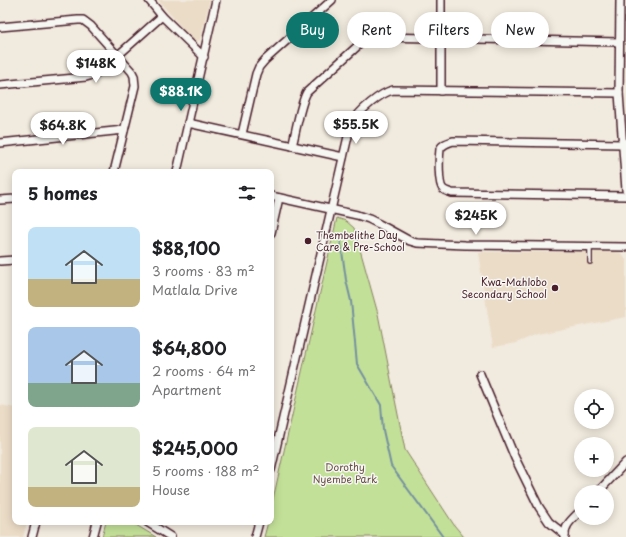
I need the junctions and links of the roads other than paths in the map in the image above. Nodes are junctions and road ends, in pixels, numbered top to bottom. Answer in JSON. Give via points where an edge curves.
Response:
{"nodes":[{"id":1,"x":148,"y":0,"type":"edge"},
{"id":2,"x":216,"y":0,"type":"edge"},
{"id":3,"x":332,"y":0,"type":"edge"},
{"id":4,"x":441,"y":0,"type":"edge"},
{"id":5,"x":620,"y":0,"type":"edge"},
{"id":6,"x":441,"y":12,"type":"edge"},
{"id":7,"x":162,"y":16,"type":"junction"},
{"id":8,"x":0,"y":28,"type":"edge"},
{"id":9,"x":414,"y":38,"type":"edge"},
{"id":10,"x":483,"y":39,"type":"edge"},
{"id":11,"x":619,"y":42,"type":"junction"},
{"id":12,"x":441,"y":48,"type":"edge"},
{"id":13,"x":118,"y":56,"type":"junction"},
{"id":14,"x":204,"y":57,"type":"junction"},
{"id":15,"x":0,"y":85,"type":"edge"},
{"id":16,"x":441,"y":91,"type":"junction"},
{"id":17,"x":619,"y":93,"type":"junction"},
{"id":18,"x":188,"y":123,"type":"junction"},
{"id":19,"x":124,"y":130,"type":"junction"},
{"id":20,"x":242,"y":134,"type":"junction"},
{"id":21,"x":0,"y":142,"type":"edge"},
{"id":22,"x":623,"y":144,"type":"junction"},
{"id":23,"x":292,"y":146,"type":"junction"},
{"id":24,"x":343,"y":157,"type":"junction"},
{"id":25,"x":115,"y":169,"type":"edge"},
{"id":26,"x":178,"y":169,"type":"edge"},
{"id":27,"x":626,"y":190,"type":"edge"},
{"id":28,"x":626,"y":196,"type":"edge"},
{"id":29,"x":274,"y":197,"type":"edge"},
{"id":30,"x":279,"y":198,"type":"junction"},
{"id":31,"x":12,"y":199,"type":"edge"},
{"id":32,"x":0,"y":200,"type":"edge"},
{"id":33,"x":331,"y":210,"type":"junction"},
{"id":34,"x":274,"y":220,"type":"edge"},
{"id":35,"x":590,"y":247,"type":"junction"},
{"id":36,"x":626,"y":247,"type":"edge"},
{"id":37,"x":12,"y":260,"type":"edge"},
{"id":38,"x":0,"y":261,"type":"edge"},
{"id":39,"x":590,"y":262,"type":"dead end"},
{"id":40,"x":480,"y":374,"type":"dead end"},
{"id":41,"x":274,"y":457,"type":"edge"},
{"id":42,"x":626,"y":462,"type":"edge"},
{"id":43,"x":605,"y":485,"type":"edge"},
{"id":44,"x":574,"y":518,"type":"edge"},
{"id":45,"x":35,"y":525,"type":"edge"},
{"id":46,"x":96,"y":525,"type":"edge"},
{"id":47,"x":152,"y":525,"type":"edge"},
{"id":48,"x":258,"y":525,"type":"edge"},
{"id":49,"x":565,"y":536,"type":"edge"},
{"id":50,"x":32,"y":537,"type":"edge"},
{"id":51,"x":93,"y":537,"type":"edge"},
{"id":52,"x":171,"y":537,"type":"edge"},
{"id":53,"x":255,"y":537,"type":"edge"}],
"edges":[{"from":1,"to":7,"type":"street"},
{"from":2,"to":14,"type":"street"},
{"from":3,"to":20,"type":"street","via":[[259,67]]},
{"from":4,"to":6,"type":"street"},
{"from":5,"to":11,"type":"street"},
{"from":7,"to":13,"type":"street"},
{"from":7,"to":14,"type":"street"},
{"from":8,"to":13,"type":"street","via":[[83,20]]},
{"from":9,"to":23,"type":"street","via":[[378,37],[362,42],[307,92]]},
{"from":10,"to":11,"type":"street"},
{"from":11,"to":17,"type":"street"},
{"from":12,"to":16,"type":"street"},
{"from":13,"to":15,"type":"street","via":[[93,75]]},
{"from":13,"to":19,"type":"street","via":[[132,72],[135,81]]},
{"from":14,"to":18,"type":"street"},
{"from":16,"to":17,"type":"street"},
{"from":16,"to":24,"type":"street","via":[[393,90],[382,94],[353,122]]},
{"from":17,"to":22,"type":"street"},
{"from":18,"to":20,"type":"street"},
{"from":18,"to":26,"type":"street"},
{"from":19,"to":21,"type":"street"},
{"from":19,"to":25,"type":"street"},
{"from":20,"to":23,"type":"street"},
{"from":22,"to":27,"type":"street"},
{"from":22,"to":28,"type":"street","via":[[447,142],[440,149],[440,181],[443,190],[452,193]]},
{"from":23,"to":24,"type":"street"},
{"from":24,"to":33,"type":"street"},
{"from":29,"to":30,"type":"street"},
{"from":30,"to":33,"type":"street"},
{"from":30,"to":34,"type":"street"},
{"from":31,"to":32,"type":"street"},
{"from":33,"to":35,"type":"street","via":[[368,219],[417,243]]},
{"from":33,"to":41,"type":"street"},
{"from":35,"to":36,"type":"street"},
{"from":35,"to":39,"type":"lane"},
{"from":37,"to":38,"type":"street"},
{"from":40,"to":49,"type":"street","via":[[515,458],[539,507],[549,522]]},
{"from":42,"to":43,"type":"street"},
{"from":44,"to":49,"type":"street","via":[[567,526]]},
{"from":45,"to":50,"type":"street"},
{"from":46,"to":51,"type":"street"},
{"from":47,"to":52,"type":"street"},
{"from":48,"to":53,"type":"street"}]}
